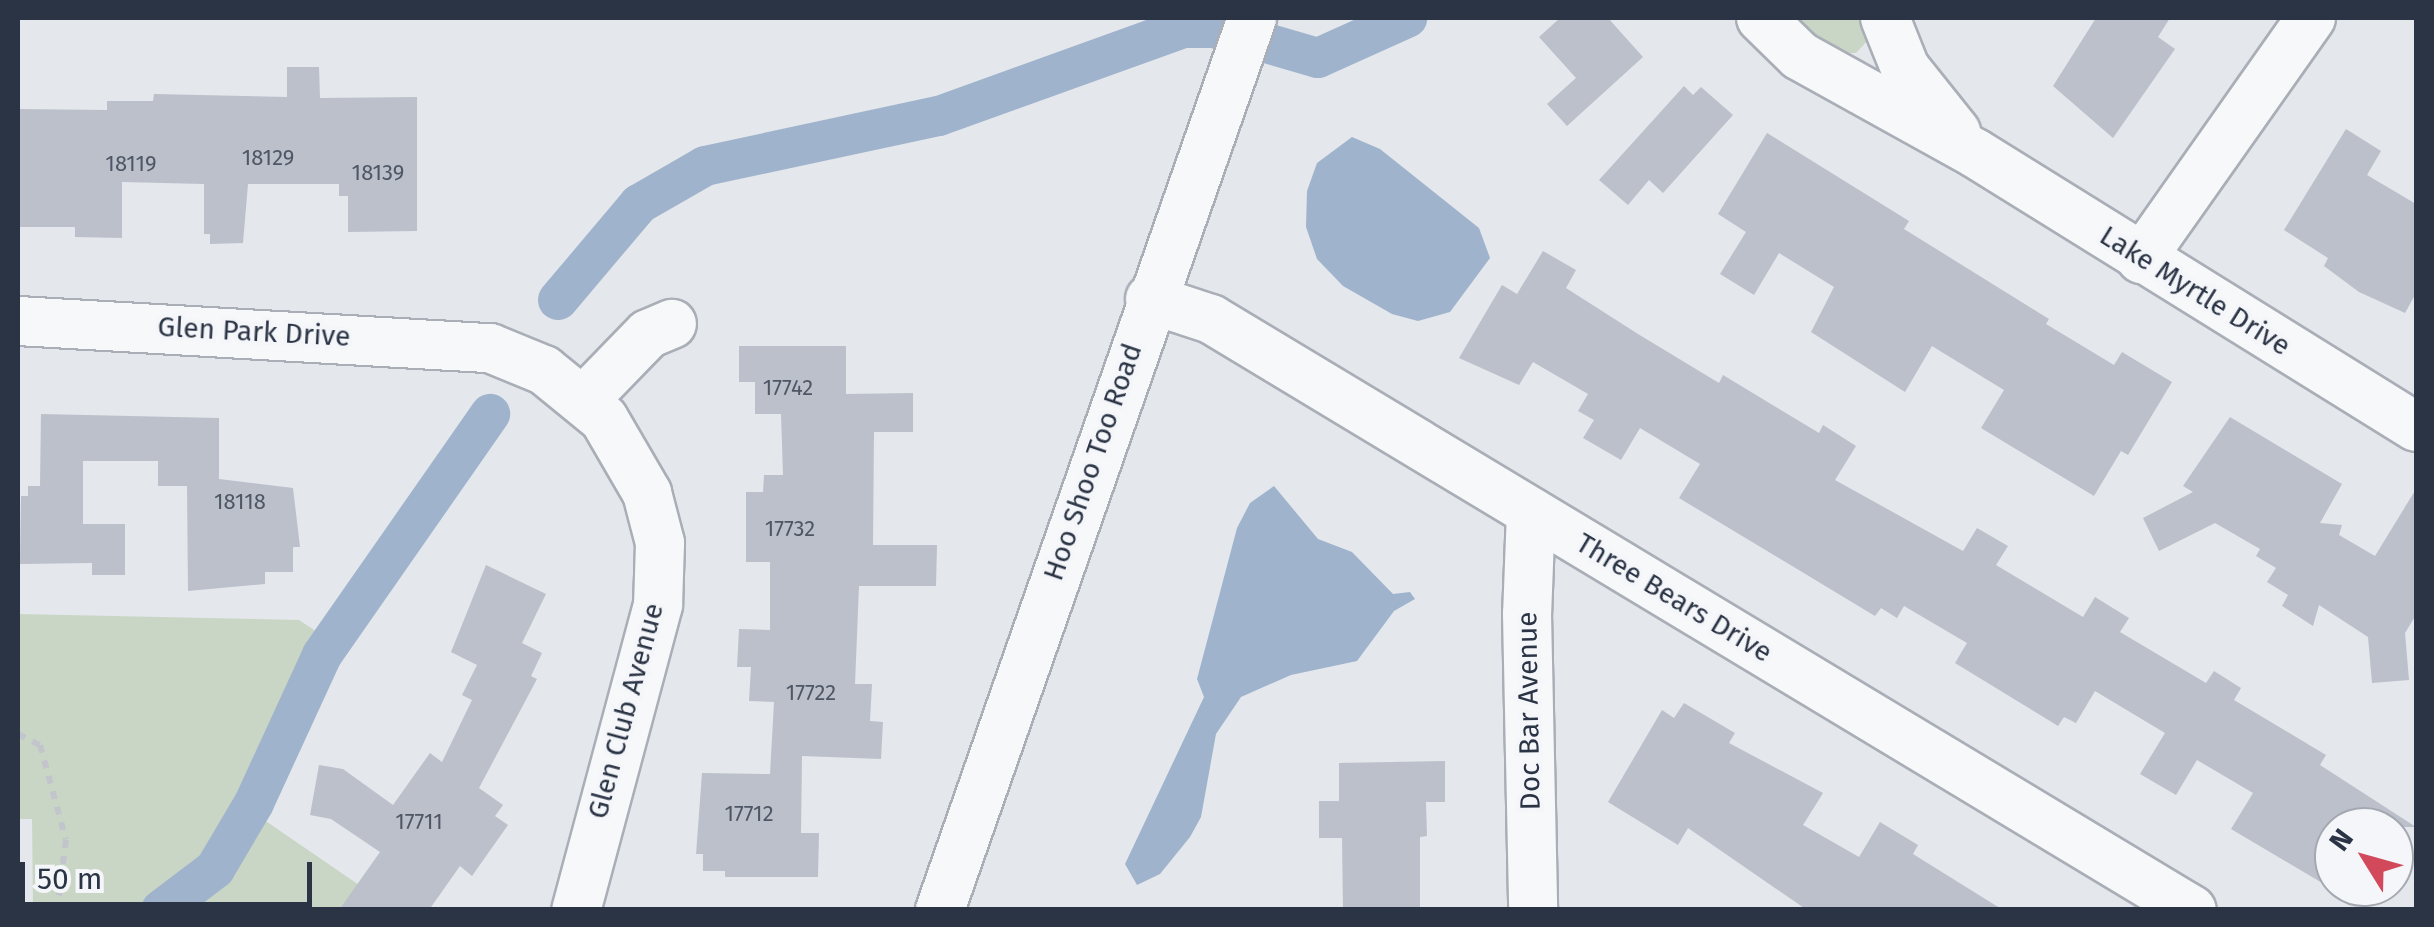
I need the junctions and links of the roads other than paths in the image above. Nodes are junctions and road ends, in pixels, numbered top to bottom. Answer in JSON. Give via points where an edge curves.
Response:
{"nodes":[{"id":1,"x":1761,"y":18,"type":"edge"},
{"id":2,"x":1885,"y":18,"type":"edge"},
{"id":3,"x":2311,"y":18,"type":"edge"},
{"id":4,"x":1244,"y":39,"type":"edge"},
{"id":5,"x":1974,"y":153,"type":"junction"},
{"id":6,"x":2141,"y":259,"type":"junction"},
{"id":7,"x":1150,"y":299,"type":"junction"},
{"id":8,"x":18,"y":321,"type":"edge"},
{"id":9,"x":672,"y":324,"type":"dead end"},
{"id":10,"x":490,"y":348,"type":"joint"},
{"id":11,"x":584,"y":400,"type":"junction"},
{"id":12,"x":2416,"y":427,"type":"edge"},
{"id":13,"x":1532,"y":512,"type":"junction"},
{"id":14,"x":576,"y":910,"type":"edge"},
{"id":15,"x":940,"y":910,"type":"edge"},
{"id":16,"x":1533,"y":910,"type":"edge"},
{"id":17,"x":2192,"y":910,"type":"edge"}],
"edges":[{"from":1,"to":5,"type":"street","name":"Lake Myrtle Drive","via":[[1800,56]]},
{"from":2,"to":5,"type":"street","name":"Lake Myrtle Drive","via":[[1905,68]]},
{"from":3,"to":6,"type":"street"},
{"from":4,"to":7,"type":"street","name":"Hoo Shoo Too Road"},
{"from":5,"to":6,"type":"street","name":"Lake Myrtle Drive"},
{"from":6,"to":12,"type":"street","name":"Lake Myrtle Drive"},
{"from":7,"to":13,"type":"street","name":"Three Bears Drive","via":[[1204,315]]},
{"from":7,"to":15,"type":"street","name":"Hoo Shoo Too Road"},
{"from":8,"to":10,"type":"street","name":"Glen Park Drive"},
{"from":9,"to":11,"type":"street","via":[[648,334]]},
{"from":10,"to":11,"type":"street","name":"Glen Club Avenue","via":[[544,370]]},
{"from":11,"to":14,"type":"street","name":"Glen Club Avenue","via":[[631,458],[647,493],[659,558],[658,605]]},
{"from":13,"to":16,"type":"street","name":"Doc Bar Avenue","via":[[1527,614]]},
{"from":13,"to":17,"type":"street","name":"Three Bears Drive"}]}
